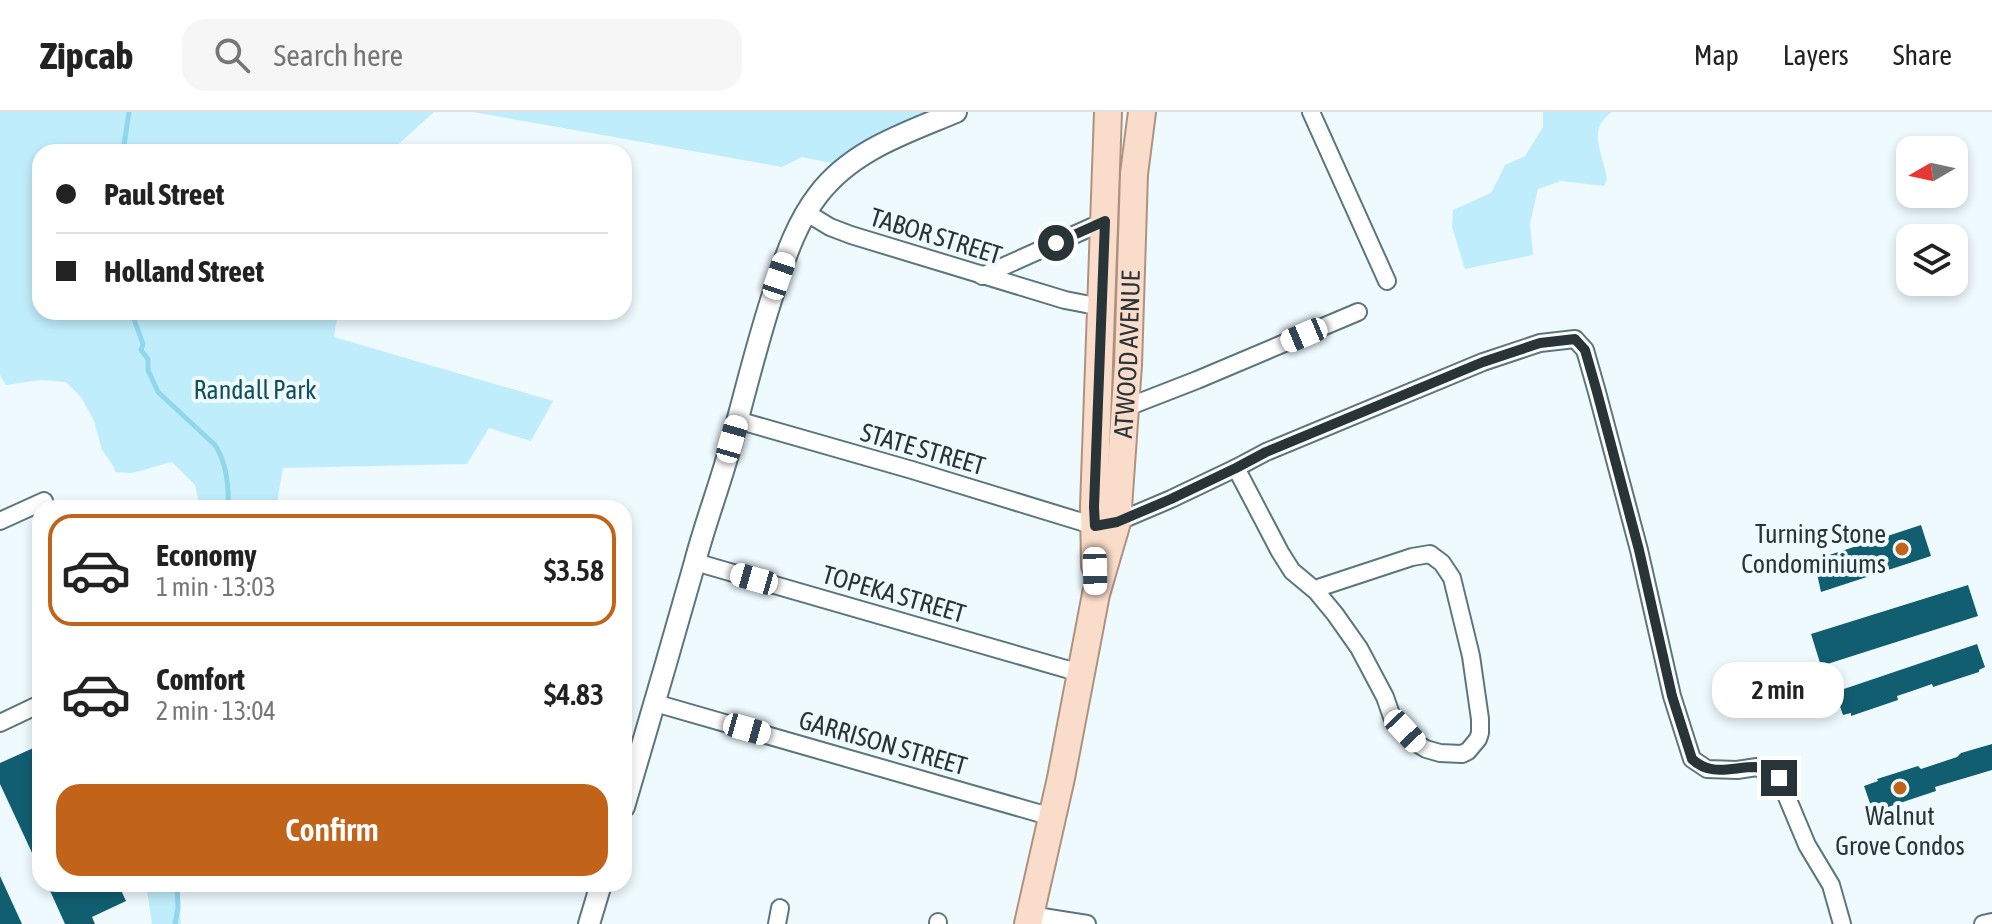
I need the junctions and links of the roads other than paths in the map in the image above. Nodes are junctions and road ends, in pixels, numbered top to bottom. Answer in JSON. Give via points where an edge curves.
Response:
{"nodes":[{"id":1,"x":956,"y":112,"type":"edge"},
{"id":2,"x":1142,"y":112,"type":"edge"},
{"id":3,"x":1311,"y":112,"type":"edge"},
{"id":4,"x":1107,"y":114,"type":"edge"},
{"id":5,"x":807,"y":213,"type":"junction"},
{"id":6,"x":1105,"y":221,"type":"junction"},
{"id":7,"x":982,"y":276,"type":"junction"},
{"id":8,"x":1387,"y":281,"type":"dead end"},
{"id":9,"x":1101,"y":307,"type":"junction"},
{"id":10,"x":1358,"y":312,"type":"dead end"},
{"id":11,"x":1125,"y":408,"type":"junction"},
{"id":12,"x":737,"y":420,"type":"junction"},
{"id":13,"x":1236,"y":468,"type":"junction"},
{"id":14,"x":32,"y":506,"type":"edge"},
{"id":15,"x":0,"y":521,"type":"edge"},
{"id":16,"x":1106,"y":524,"type":"junction"},
{"id":17,"x":695,"y":562,"type":"junction"},
{"id":18,"x":1316,"y":591,"type":"junction"},
{"id":19,"x":1080,"y":673,"type":"junction"},
{"id":20,"x":655,"y":703,"type":"junction"},
{"id":21,"x":32,"y":708,"type":"edge"},
{"id":22,"x":0,"y":723,"type":"edge"},
{"id":23,"x":632,"y":780,"type":"edge"},
{"id":24,"x":1052,"y":817,"type":"junction"},
{"id":25,"x":599,"y":892,"type":"edge"},
{"id":26,"x":1029,"y":920,"type":"edge"},
{"id":27,"x":1992,"y":922,"type":"edge"},
{"id":28,"x":589,"y":924,"type":"edge"},
{"id":29,"x":1087,"y":924,"type":"edge"},
{"id":30,"x":1842,"y":924,"type":"edge"},
{"id":31,"x":1983,"y":924,"type":"edge"}],
"edges":[{"from":1,"to":5,"type":"street","via":[[875,147],[833,178]]},
{"from":2,"to":11,"type":"main road","name":"ATWOOD AVENUE","via":[[1134,174]]},
{"from":3,"to":8,"type":"street"},
{"from":4,"to":6,"type":"main road","name":"ATWOOD AVENUE"},
{"from":5,"to":7,"type":"street","name":"TABOR STREET","via":[[851,235]]},
{"from":5,"to":12,"type":"street","via":[[793,234],[772,296]]},
{"from":6,"to":7,"type":"street"},
{"from":6,"to":9,"type":"main road","name":"ATWOOD AVENUE"},
{"from":7,"to":9,"type":"street","name":"TABOR STREET"},
{"from":9,"to":16,"type":"main road","name":"ATWOOD AVENUE","via":[[1094,507]]},
{"from":10,"to":11,"type":"street"},
{"from":11,"to":16,"type":"main road","name":"ATWOOD AVENUE"},
{"from":12,"to":16,"type":"street","name":"STATE STREET"},
{"from":12,"to":17,"type":"street"},
{"from":13,"to":16,"type":"street"},
{"from":13,"to":18,"type":"street","via":[[1286,562]]},
{"from":13,"to":30,"type":"street","via":[[1483,362],[1540,343],[1575,339],[1585,350],[1597,392],[1692,759],[1707,769],[1757,767],[1779,778],[1807,845],[1831,885]]},
{"from":14,"to":15,"type":"street"},
{"from":16,"to":19,"type":"main road","name":"ATWOOD AVENUE"},
{"from":17,"to":19,"type":"street","name":"TOPEKA STREET"},
{"from":17,"to":20,"type":"street"},
{"from":18,"to":18,"type":"street","via":[[1359,648],[1392,717],[1416,743],[1440,753],[1468,751],[1478,739],[1480,719],[1471,656],[1452,578],[1442,563],[1430,554],[1412,557]]},
{"from":19,"to":24,"type":"main road","name":"ATWOOD AVENUE"},
{"from":20,"to":23,"type":"street"},
{"from":20,"to":24,"type":"street","name":"GARRISON STREET"},
{"from":21,"to":22,"type":"street"},
{"from":24,"to":26,"type":"main road","name":"ATWOOD AVENUE"},
{"from":25,"to":28,"type":"street"},
{"from":26,"to":29,"type":"street"},
{"from":27,"to":31,"type":"street"}]}
